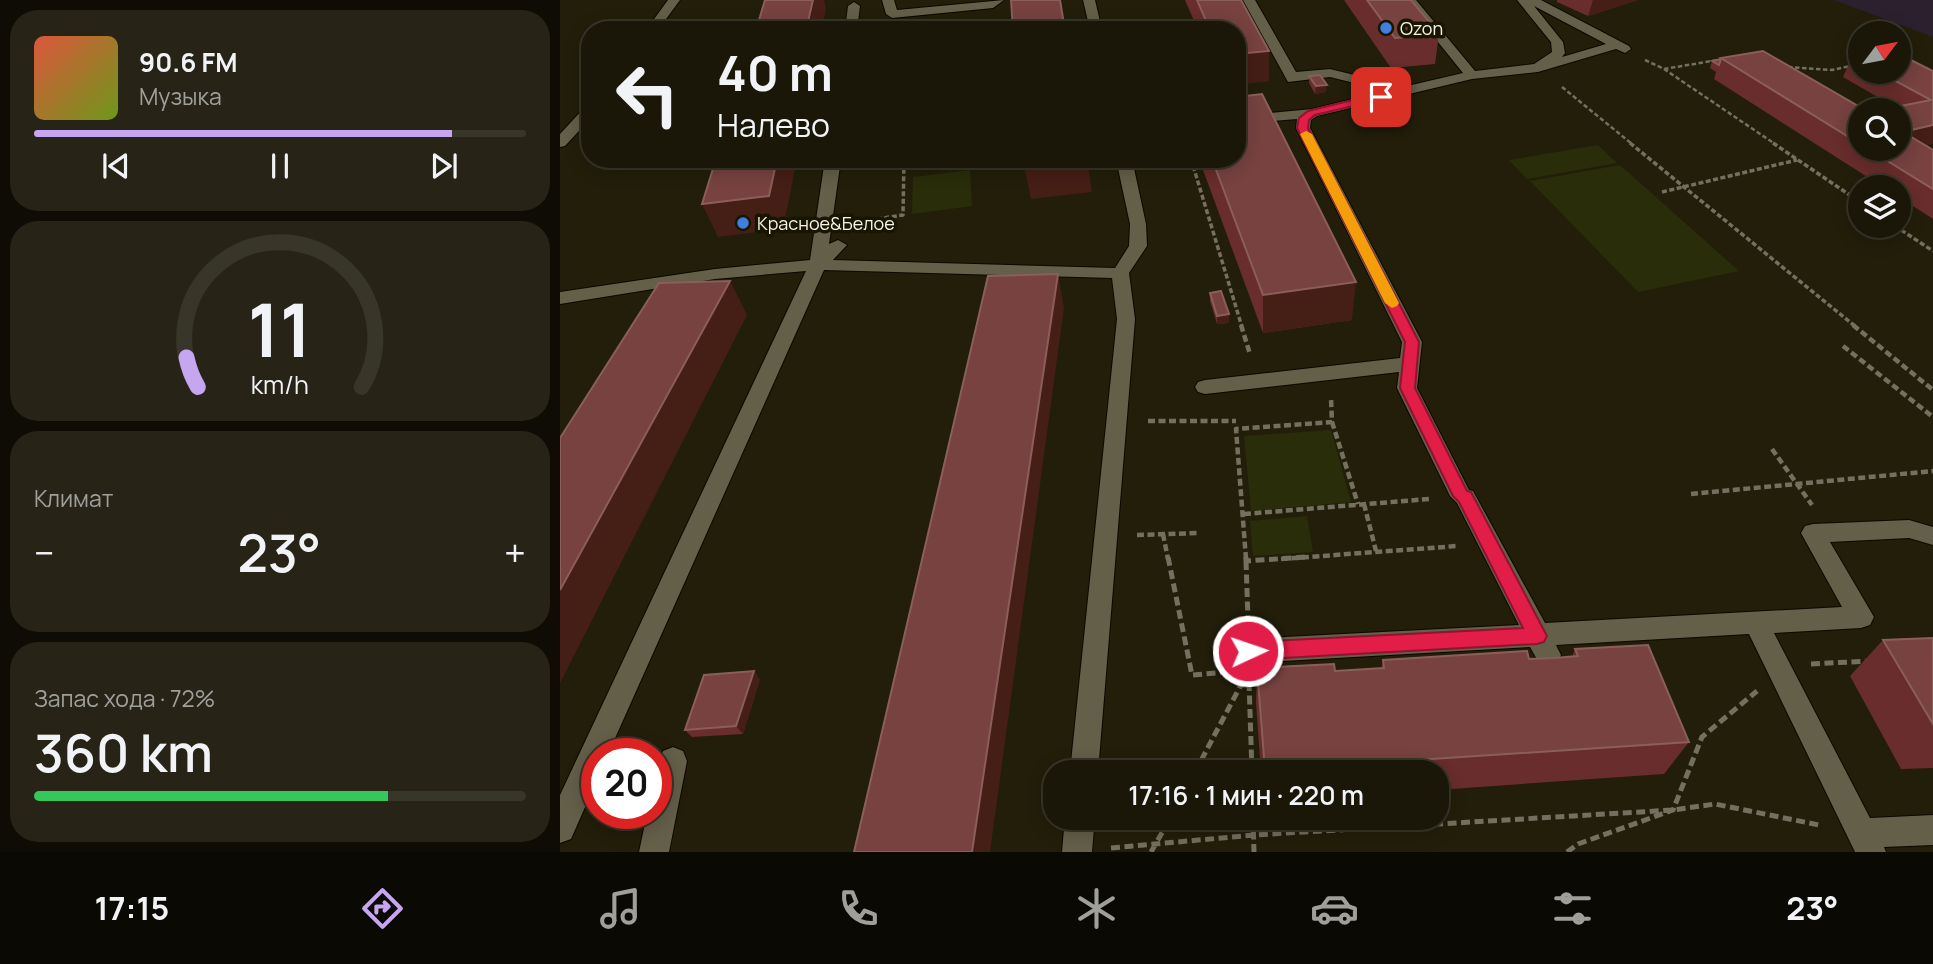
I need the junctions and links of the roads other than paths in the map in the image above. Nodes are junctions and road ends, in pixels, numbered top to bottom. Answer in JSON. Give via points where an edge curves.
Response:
{"nodes":[{"id":1,"x":674,"y":0,"type":"edge"},
{"id":2,"x":888,"y":0,"type":"edge"},
{"id":3,"x":1089,"y":0,"type":"edge"},
{"id":4,"x":1249,"y":0,"type":"edge"},
{"id":5,"x":1410,"y":0,"type":"edge"},
{"id":6,"x":1523,"y":0,"type":"edge"},
{"id":7,"x":1532,"y":0,"type":"edge"},
{"id":8,"x":999,"y":2,"type":"edge"},
{"id":9,"x":854,"y":6,"type":"dead end"},
{"id":10,"x":659,"y":21,"type":"edge"},
{"id":11,"x":852,"y":21,"type":"edge"},
{"id":12,"x":1094,"y":21,"type":"edge"},
{"id":13,"x":1538,"y":68,"type":"junction"},
{"id":14,"x":1472,"y":75,"type":"junction"},
{"id":15,"x":1404,"y":91,"type":"junction"},
{"id":16,"x":1312,"y":113,"type":"junction"},
{"id":17,"x":1246,"y":119,"type":"edge"},
{"id":18,"x":581,"y":120,"type":"edge"},
{"id":19,"x":560,"y":143,"type":"edge"},
{"id":20,"x":832,"y":168,"type":"edge"},
{"id":21,"x":1126,"y":168,"type":"edge"},
{"id":22,"x":838,"y":246,"type":"dead end"},
{"id":23,"x":818,"y":265,"type":"junction"},
{"id":24,"x":1120,"y":273,"type":"junction"},
{"id":25,"x":560,"y":298,"type":"edge"},
{"id":26,"x":1410,"y":364,"type":"junction"},
{"id":27,"x":1205,"y":387,"type":"dead end"},
{"id":28,"x":1933,"y":536,"type":"edge"},
{"id":29,"x":1756,"y":624,"type":"junction"},
{"id":30,"x":1543,"y":646,"type":"junction"},
{"id":31,"x":1243,"y":661,"type":"road end"},
{"id":32,"x":1085,"y":760,"type":"edge"},
{"id":33,"x":673,"y":761,"type":"dead end"},
{"id":34,"x":560,"y":828,"type":"edge"},
{"id":35,"x":1079,"y":830,"type":"edge"},
{"id":36,"x":1933,"y":830,"type":"edge"},
{"id":37,"x":1866,"y":843,"type":"edge"},
{"id":38,"x":1077,"y":851,"type":"edge"},
{"id":39,"x":654,"y":852,"type":"edge"}],
"edges":[{"from":1,"to":10,"type":"street"},
{"from":2,"to":8,"type":"street","via":[[892,14]]},
{"from":3,"to":12,"type":"street"},
{"from":4,"to":15,"type":"street","via":[[1292,77],[1330,73]]},
{"from":5,"to":14,"type":"street"},
{"from":6,"to":13,"type":"street","via":[[1557,42],[1559,54]]},
{"from":7,"to":13,"type":"street","via":[[1621,47]]},
{"from":9,"to":11,"type":"street"},
{"from":13,"to":14,"type":"street"},
{"from":14,"to":15,"type":"street"},
{"from":15,"to":16,"type":"street"},
{"from":16,"to":17,"type":"street"},
{"from":16,"to":26,"type":"street","via":[[1304,118],[1303,128],[1412,342]]},
{"from":18,"to":19,"type":"street"},
{"from":20,"to":23,"type":"street"},
{"from":21,"to":24,"type":"street","via":[[1138,246]]},
{"from":22,"to":23,"type":"street"},
{"from":23,"to":24,"type":"street"},
{"from":23,"to":25,"type":"street","via":[[715,274]]},
{"from":23,"to":34,"type":"street"},
{"from":24,"to":32,"type":"street","via":[[1126,320]]},
{"from":26,"to":27,"type":"street"},
{"from":26,"to":30,"type":"street","via":[[1407,388]]},
{"from":28,"to":29,"type":"street","via":[[1909,529],[1813,533],[1861,617]]},
{"from":29,"to":30,"type":"street"},
{"from":29,"to":37,"type":"street"},
{"from":30,"to":31,"type":"street"},
{"from":33,"to":39,"type":"street"},
{"from":35,"to":38,"type":"street"},
{"from":36,"to":37,"type":"street"}]}
